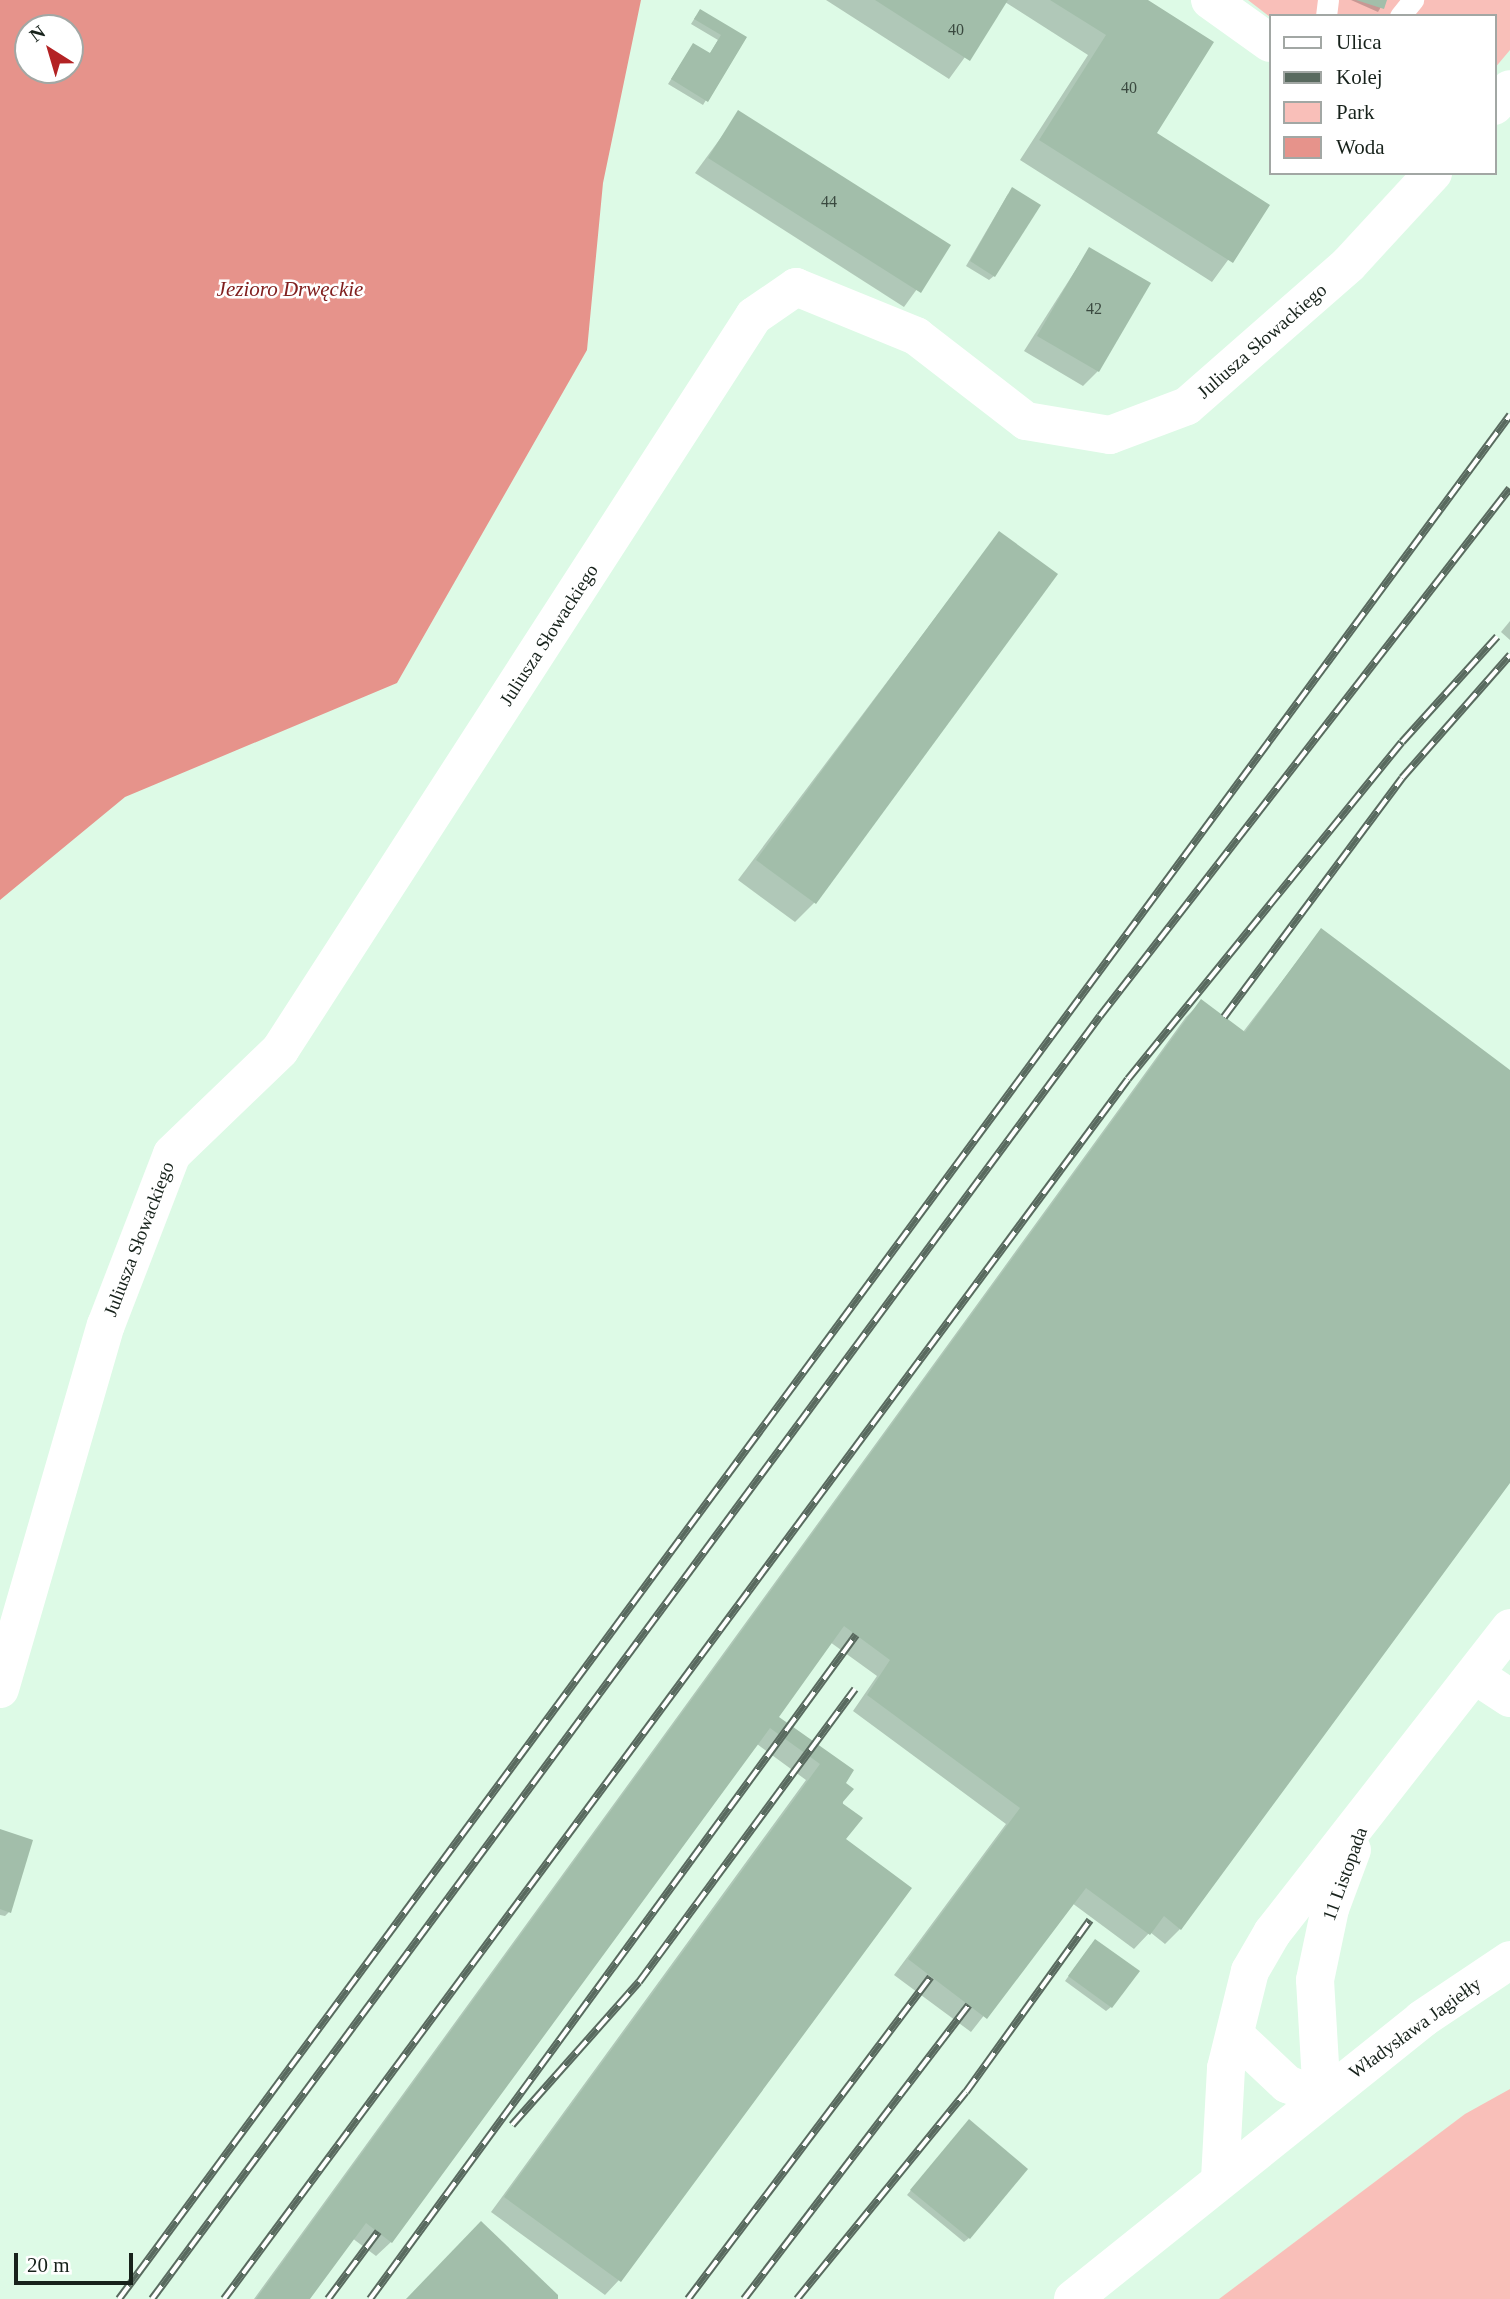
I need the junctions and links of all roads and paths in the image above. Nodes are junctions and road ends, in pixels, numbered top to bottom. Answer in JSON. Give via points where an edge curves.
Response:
{"nodes":[{"id":1,"x":1210,"y":0,"type":"edge"},
{"id":2,"x":1413,"y":0,"type":"edge"},
{"id":3,"x":1401,"y":14,"type":"edge"},
{"id":4,"x":1268,"y":42,"type":"edge"},
{"id":5,"x":1510,"y":89,"type":"edge"},
{"id":6,"x":1496,"y":104,"type":"edge"},
{"id":7,"x":1431,"y":175,"type":"edge"},
{"id":8,"x":1510,"y":1629,"type":"edge"},
{"id":9,"x":1475,"y":1675,"type":"junction"},
{"id":10,"x":0,"y":1689,"type":"edge"},
{"id":11,"x":1510,"y":1698,"type":"edge"},
{"id":12,"x":1365,"y":1817,"type":"junction"},
{"id":13,"x":1510,"y":1960,"type":"edge"},
{"id":14,"x":1237,"y":2037,"type":"junction"},
{"id":15,"x":1322,"y":2098,"type":"junction"},
{"id":16,"x":1220,"y":2179,"type":"junction"},
{"id":17,"x":1073,"y":2299,"type":"edge"}],
"edges":[{"from":1,"to":4,"type":"street"},
{"from":2,"to":3,"type":"lane"},
{"from":5,"to":6,"type":"street"},
{"from":7,"to":10,"type":"street","name":"Juliusza Słowackiego","via":[[1349,264],[1187,406],[1110,435],[1026,421],[916,336],[796,287],[754,316],[280,1050],[172,1153],[106,1325]]},
{"from":8,"to":9,"type":"street","name":"11 Listopada"},
{"from":9,"to":11,"type":"street"},
{"from":9,"to":12,"type":"street","name":"11 Listopada"},
{"from":12,"to":14,"type":"street","name":"11 Listopada","via":[[1250,1971]]},
{"from":12,"to":15,"type":"street","name":"11 Listopada","via":[[1330,1909],[1315,1980]]},
{"from":13,"to":15,"type":"street","name":"Władysława Jagiełły"},
{"from":14,"to":15,"type":"street","via":[[1287,2084]]},
{"from":14,"to":16,"type":"street","name":"11 Listopada","via":[[1226,2068]]},
{"from":15,"to":16,"type":"street"},
{"from":16,"to":17,"type":"street"}]}
